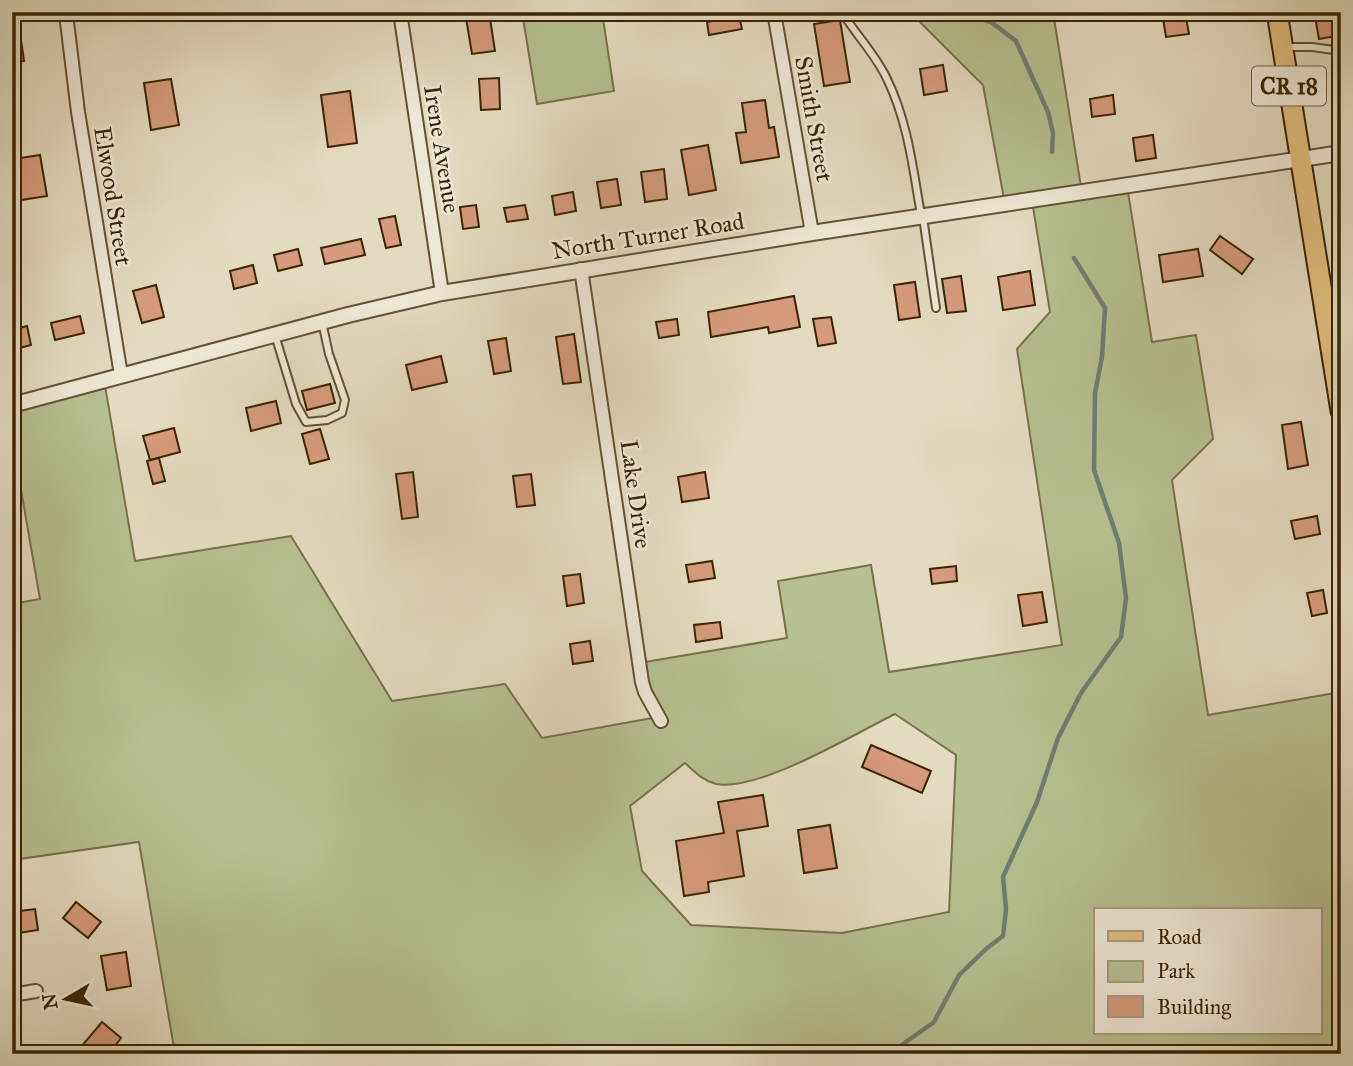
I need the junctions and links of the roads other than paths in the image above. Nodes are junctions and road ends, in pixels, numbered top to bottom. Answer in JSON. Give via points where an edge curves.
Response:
{"nodes":[{"id":1,"x":400,"y":12,"type":"edge"},
{"id":2,"x":794,"y":12,"type":"edge"},
{"id":3,"x":842,"y":12,"type":"edge"},
{"id":4,"x":1277,"y":12,"type":"edge"},
{"id":5,"x":774,"y":16,"type":"edge"},
{"id":6,"x":67,"y":22,"type":"dead end"},
{"id":7,"x":1283,"y":47,"type":"junction"},
{"id":8,"x":1341,"y":51,"type":"edge"},
{"id":9,"x":1341,"y":153,"type":"edge"},
{"id":10,"x":1300,"y":159,"type":"junction"},
{"id":11,"x":922,"y":217,"type":"junction"},
{"id":12,"x":811,"y":233,"type":"junction"},
{"id":13,"x":581,"y":269,"type":"junction"},
{"id":14,"x":442,"y":293,"type":"junction"},
{"id":15,"x":1332,"y":296,"type":"edge"},
{"id":16,"x":936,"y":308,"type":"dead end"},
{"id":17,"x":322,"y":322,"type":"junction"},
{"id":18,"x":275,"y":335,"type":"junction"},
{"id":19,"x":121,"y":375,"type":"junction"},
{"id":20,"x":12,"y":405,"type":"edge"},
{"id":21,"x":1341,"y":411,"type":"edge"},
{"id":22,"x":661,"y":720,"type":"dead end"},
{"id":23,"x":36,"y":991,"type":"dead end"},
{"id":24,"x":12,"y":995,"type":"edge"}],
"edges":[{"from":1,"to":14,"type":"street","name":"Irene Avenue"},
{"from":2,"to":5,"type":"lane"},
{"from":3,"to":11,"type":"lane","via":[[886,77],[896,101]]},
{"from":4,"to":7,"type":"main road","number":"CR 18"},
{"from":5,"to":12,"type":"street","name":"Smith Street"},
{"from":6,"to":19,"type":"street","name":"Elwood Street"},
{"from":7,"to":8,"type":"lane"},
{"from":7,"to":10,"type":"main road","number":"CR 18"},
{"from":9,"to":10,"type":"street","name":"North Turner Road"},
{"from":10,"to":11,"type":"street","name":"North Turner Road"},
{"from":10,"to":15,"type":"main road","number":"CR 18"},
{"from":11,"to":12,"type":"street","name":"North Turner Road"},
{"from":11,"to":16,"type":"lane"},
{"from":12,"to":13,"type":"street","name":"North Turner Road"},
{"from":13,"to":14,"type":"street","name":"North Turner Road"},
{"from":13,"to":22,"type":"street","name":"Lake Drive","via":[[642,682]]},
{"from":14,"to":17,"type":"street","name":"North Turner Road"},
{"from":15,"to":21,"type":"main road","number":"CR 18"},
{"from":17,"to":18,"type":"street","name":"North Turner Road"},
{"from":17,"to":18,"type":"lane","via":[[345,400],[342,414],[327,420],[306,422]]},
{"from":18,"to":19,"type":"street","name":"North Turner Road"},
{"from":19,"to":20,"type":"street","name":"North Turner Road"},
{"from":23,"to":24,"type":"street"}]}
